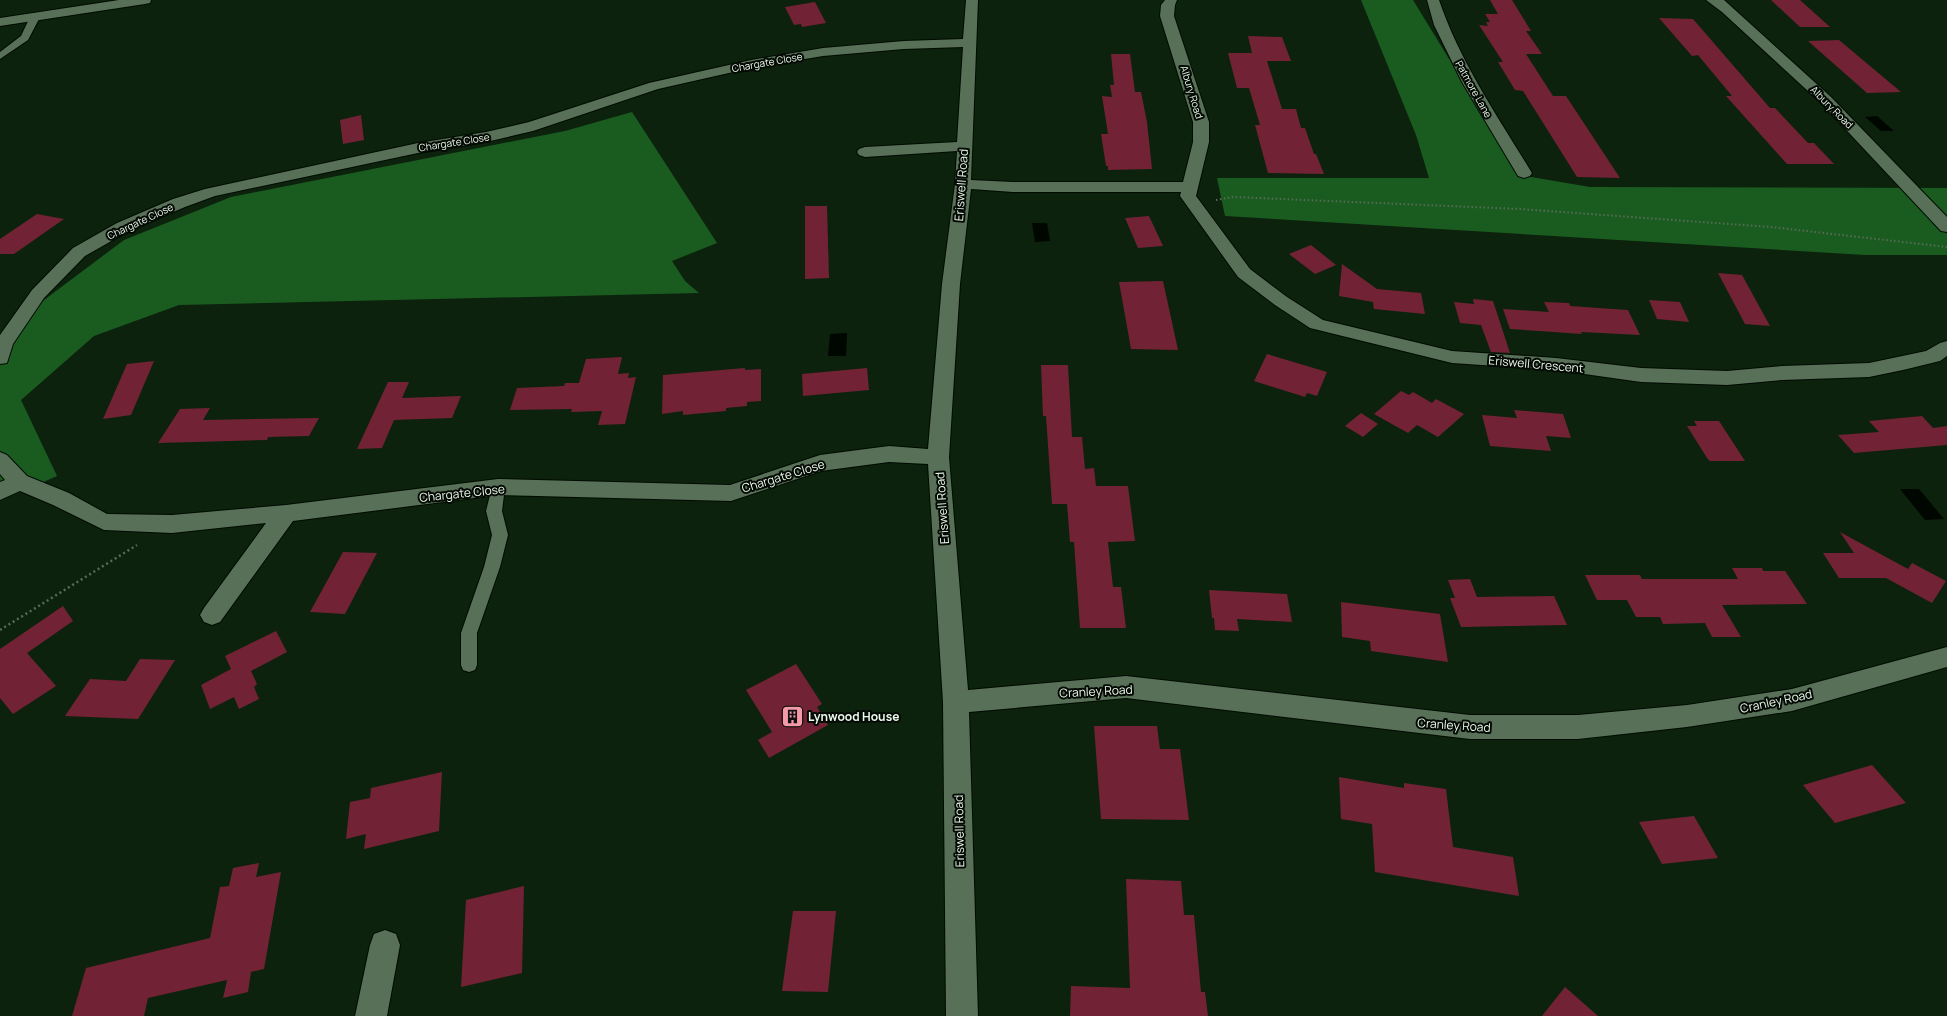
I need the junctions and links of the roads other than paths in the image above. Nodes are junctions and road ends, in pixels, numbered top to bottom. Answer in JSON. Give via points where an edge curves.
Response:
{"nodes":[{"id":1,"x":145,"y":0,"type":"edge"},
{"id":2,"x":972,"y":0,"type":"edge"},
{"id":3,"x":1171,"y":0,"type":"edge"},
{"id":4,"x":1433,"y":0,"type":"edge"},
{"id":5,"x":1712,"y":0,"type":"edge"},
{"id":6,"x":34,"y":16,"type":"junction"},
{"id":7,"x":0,"y":22,"type":"edge"},
{"id":8,"x":968,"y":43,"type":"junction"},
{"id":9,"x":0,"y":56,"type":"edge"},
{"id":10,"x":964,"y":146,"type":"junction"},
{"id":11,"x":865,"y":152,"type":"dead end"},
{"id":12,"x":1524,"y":173,"type":"dead end"},
{"id":13,"x":963,"y":184,"type":"junction"},
{"id":14,"x":1192,"y":195,"type":"junction"},
{"id":15,"x":1946,"y":224,"type":"edge"},
{"id":16,"x":1947,"y":347,"type":"edge"},
{"id":17,"x":0,"y":358,"type":"edge"},
{"id":18,"x":938,"y":457,"type":"junction"},
{"id":19,"x":0,"y":460,"type":"edge"},
{"id":20,"x":19,"y":482,"type":"junction"},
{"id":21,"x":498,"y":487,"type":"junction"},
{"id":22,"x":0,"y":492,"type":"edge"},
{"id":23,"x":286,"y":513,"type":"junction"},
{"id":24,"x":212,"y":615,"type":"dead end"},
{"id":25,"x":1947,"y":657,"type":"edge"},
{"id":26,"x":469,"y":665,"type":"dead end"},
{"id":27,"x":956,"y":702,"type":"junction"},
{"id":28,"x":385,"y":945,"type":"dead end"},
{"id":29,"x":370,"y":1016,"type":"edge"},
{"id":30,"x":962,"y":1016,"type":"edge"}],
"edges":[{"from":1,"to":6,"type":"street"},
{"from":2,"to":8,"type":"street","name":"Eriswell Road"},
{"from":3,"to":14,"type":"street","name":"Albury Road","via":[[1168,5],[1168,16],[1201,122],[1201,142]]},
{"from":4,"to":12,"type":"street","name":"Patmore Lane","via":[[1469,82]]},
{"from":5,"to":15,"type":"street","name":"Albury Road","via":[[1727,9],[1826,100]]},
{"from":6,"to":7,"type":"street"},
{"from":6,"to":9,"type":"lane","via":[[25,38]]},
{"from":8,"to":10,"type":"street","name":"Eriswell Road"},
{"from":8,"to":17,"type":"street","name":"Chargate Close","via":[[823,52],[751,64],[654,86],[533,126],[493,136],[418,148],[211,192],[123,227],[79,252],[38,294],[4,343]]},
{"from":10,"to":11,"type":"street"},
{"from":10,"to":13,"type":"street","name":"Eriswell Road"},
{"from":13,"to":14,"type":"street"},
{"from":13,"to":18,"type":"street","name":"Eriswell Road","via":[[951,284]]},
{"from":14,"to":16,"type":"street","name":"Eriswell Crescent","via":[[1244,272],[1317,324],[1452,357],[1548,363],[1641,375],[1727,378],[1869,370],[1933,356]]},
{"from":18,"to":21,"type":"street","name":"Chargate Close","via":[[889,454],[820,463],[731,492]]},
{"from":18,"to":27,"type":"street","name":"Eriswell Road"},
{"from":19,"to":20,"type":"street","name":"Chargate Close"},
{"from":20,"to":22,"type":"street"},
{"from":20,"to":23,"type":"street","name":"Chargate Close","via":[[61,499],[104,522],[172,524]]},
{"from":21,"to":23,"type":"street","name":"Chargate Close"},
{"from":21,"to":26,"type":"lane","via":[[494,511],[500,535],[492,567],[469,633]]},
{"from":23,"to":24,"type":"street"},
{"from":25,"to":27,"type":"street","name":"Cranley Road","via":[[1792,700],[1687,716],[1578,727],[1470,727],[1126,687]]},
{"from":27,"to":30,"type":"street","name":"Eriswell Road"},
{"from":28,"to":29,"type":"street"}]}
